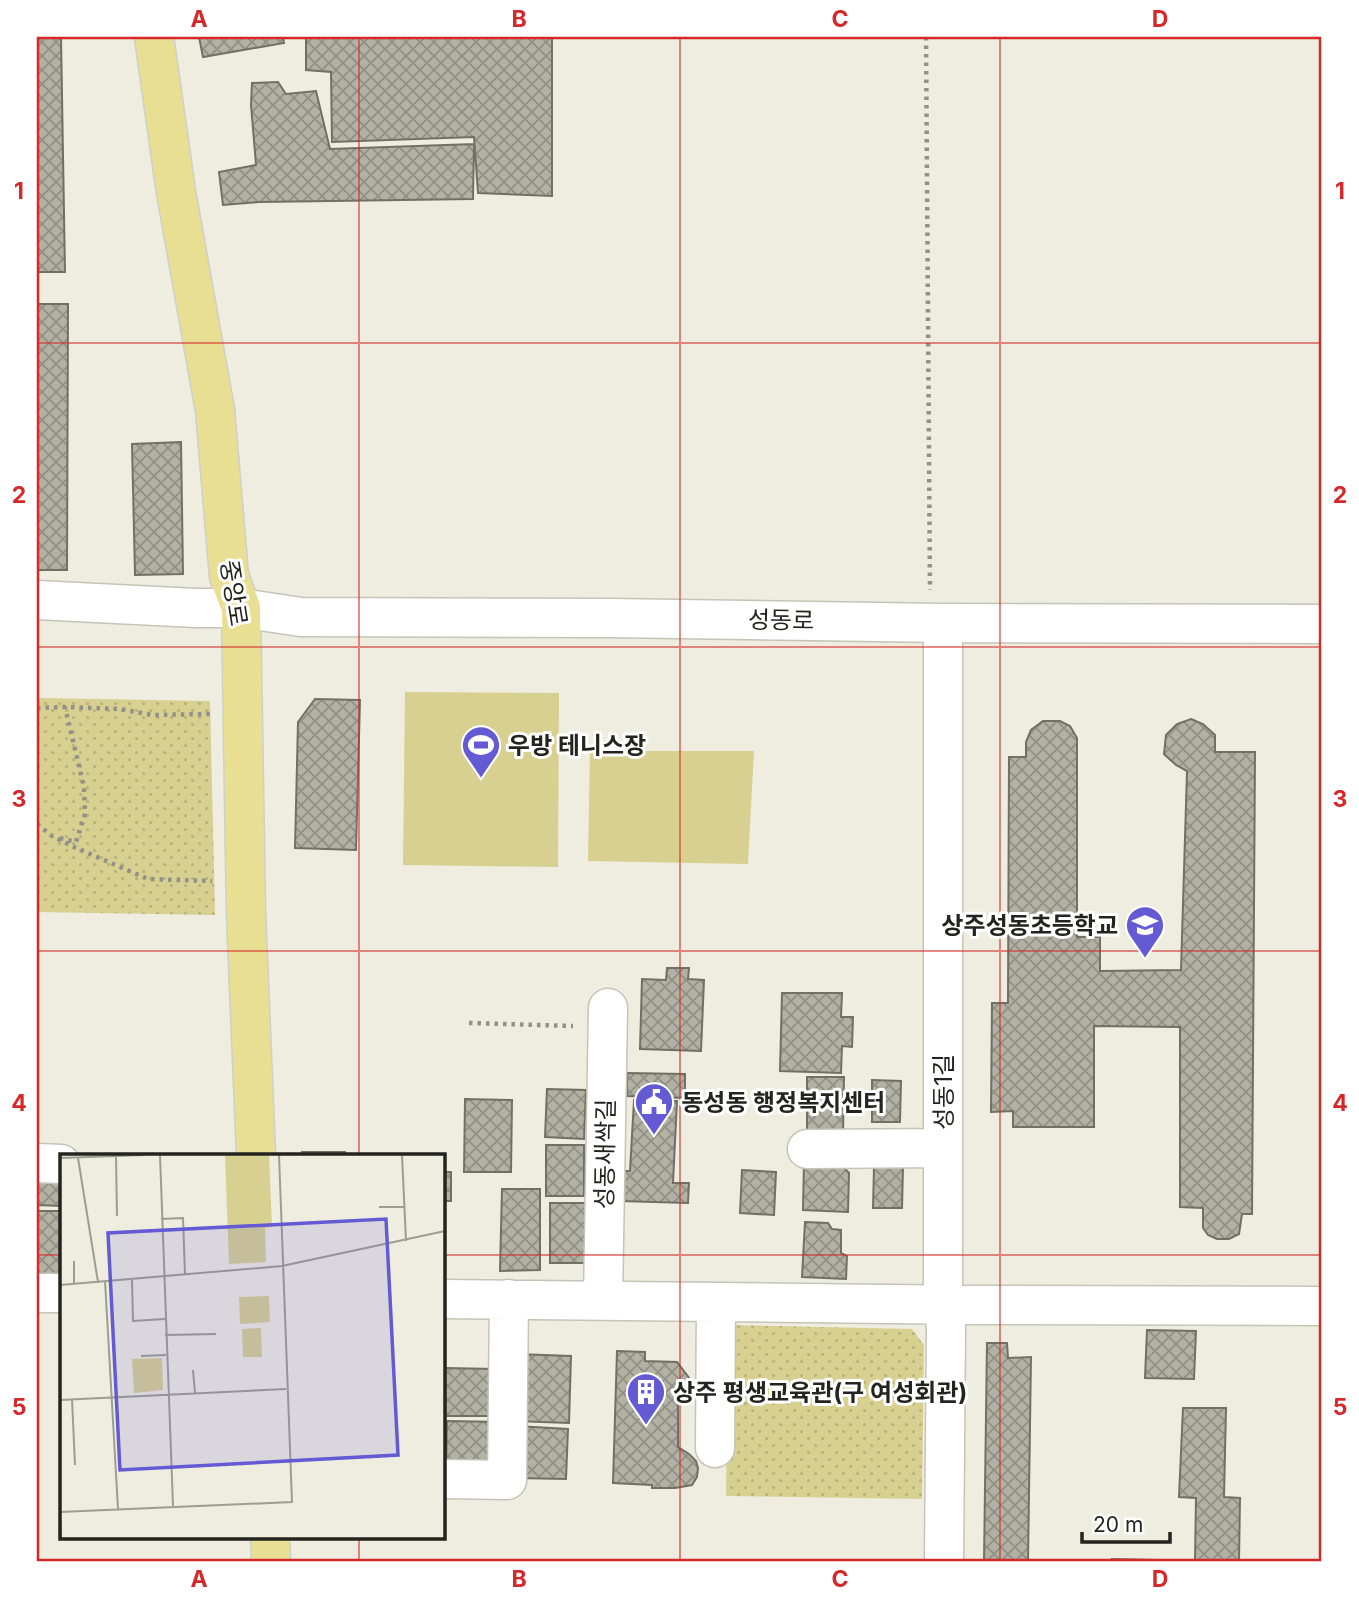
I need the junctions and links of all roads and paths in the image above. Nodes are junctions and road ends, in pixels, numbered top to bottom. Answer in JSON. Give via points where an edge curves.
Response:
{"nodes":[{"id":1,"x":154,"y":37,"type":"edge"},
{"id":2,"x":926,"y":37,"type":"edge"},
{"id":3,"x":37,"y":600,"type":"edge"},
{"id":4,"x":241,"y":608,"type":"junction"},
{"id":5,"x":937,"y":623,"type":"junction"},
{"id":6,"x":1322,"y":624,"type":"edge"},
{"id":7,"x":65,"y":707,"type":"junction"},
{"id":8,"x":37,"y":708,"type":"edge"},
{"id":9,"x":214,"y":714,"type":"dead end"},
{"id":10,"x":37,"y":824,"type":"edge"},
{"id":11,"x":52,"y":836,"type":"junction"},
{"id":12,"x":223,"y":882,"type":"dead end"},
{"id":13,"x":607,"y":1018,"type":"joint"},
{"id":14,"x":469,"y":1023,"type":"dead end"},
{"id":15,"x":943,"y":1148,"type":"junction"},
{"id":16,"x":807,"y":1149,"type":"dead end"},
{"id":17,"x":256,"y":1154,"type":"edge"},
{"id":18,"x":37,"y":1163,"type":"edge"},
{"id":19,"x":60,"y":1164,"type":"edge"},
{"id":20,"x":37,"y":1293,"type":"edge"},
{"id":21,"x":60,"y":1293,"type":"edge"},
{"id":22,"x":444,"y":1299,"type":"edge"},
{"id":23,"x":509,"y":1299,"type":"junction"},
{"id":24,"x":603,"y":1300,"type":"junction"},
{"id":25,"x":716,"y":1302,"type":"junction"},
{"id":26,"x":943,"y":1305,"type":"junction"},
{"id":27,"x":1322,"y":1306,"type":"edge"},
{"id":28,"x":715,"y":1448,"type":"dead end"},
{"id":29,"x":444,"y":1479,"type":"edge"},
{"id":30,"x":270,"y":1538,"type":"edge"},
{"id":31,"x":271,"y":1561,"type":"edge"},
{"id":32,"x":944,"y":1561,"type":"edge"}],
"edges":[{"from":1,"to":4,"type":"main road","name":"중앙로","via":[[215,410],[229,576]]},
{"from":2,"to":5,"type":"path"},
{"from":3,"to":4,"type":"street","name":"성동로"},
{"from":4,"to":5,"type":"street","name":"성동로","via":[[301,617]]},
{"from":4,"to":17,"type":"main road","name":"중앙로"},
{"from":5,"to":6,"type":"street","name":"성동로"},
{"from":5,"to":15,"type":"street","name":"성동1길"},
{"from":7,"to":8,"type":"path"},
{"from":7,"to":9,"type":"path","via":[[152,715]]},
{"from":7,"to":11,"type":"path","via":[[84,788],[85,814],[76,842]]},
{"from":10,"to":11,"type":"path"},
{"from":11,"to":12,"type":"path","via":[[148,879]]},
{"from":13,"to":14,"type":"path"},
{"from":13,"to":24,"type":"street","name":"성동새싹길"},
{"from":15,"to":16,"type":"street"},
{"from":15,"to":26,"type":"street","name":"성동1길"},
{"from":18,"to":19,"type":"street"},
{"from":20,"to":21,"type":"street"},
{"from":22,"to":23,"type":"street"},
{"from":23,"to":24,"type":"street"},
{"from":23,"to":29,"type":"street","via":[[507,1480]]},
{"from":24,"to":25,"type":"street"},
{"from":25,"to":26,"type":"street"},
{"from":25,"to":28,"type":"street"},
{"from":26,"to":27,"type":"street"},
{"from":26,"to":32,"type":"street","name":"성동1길"},
{"from":30,"to":31,"type":"main road"}]}
